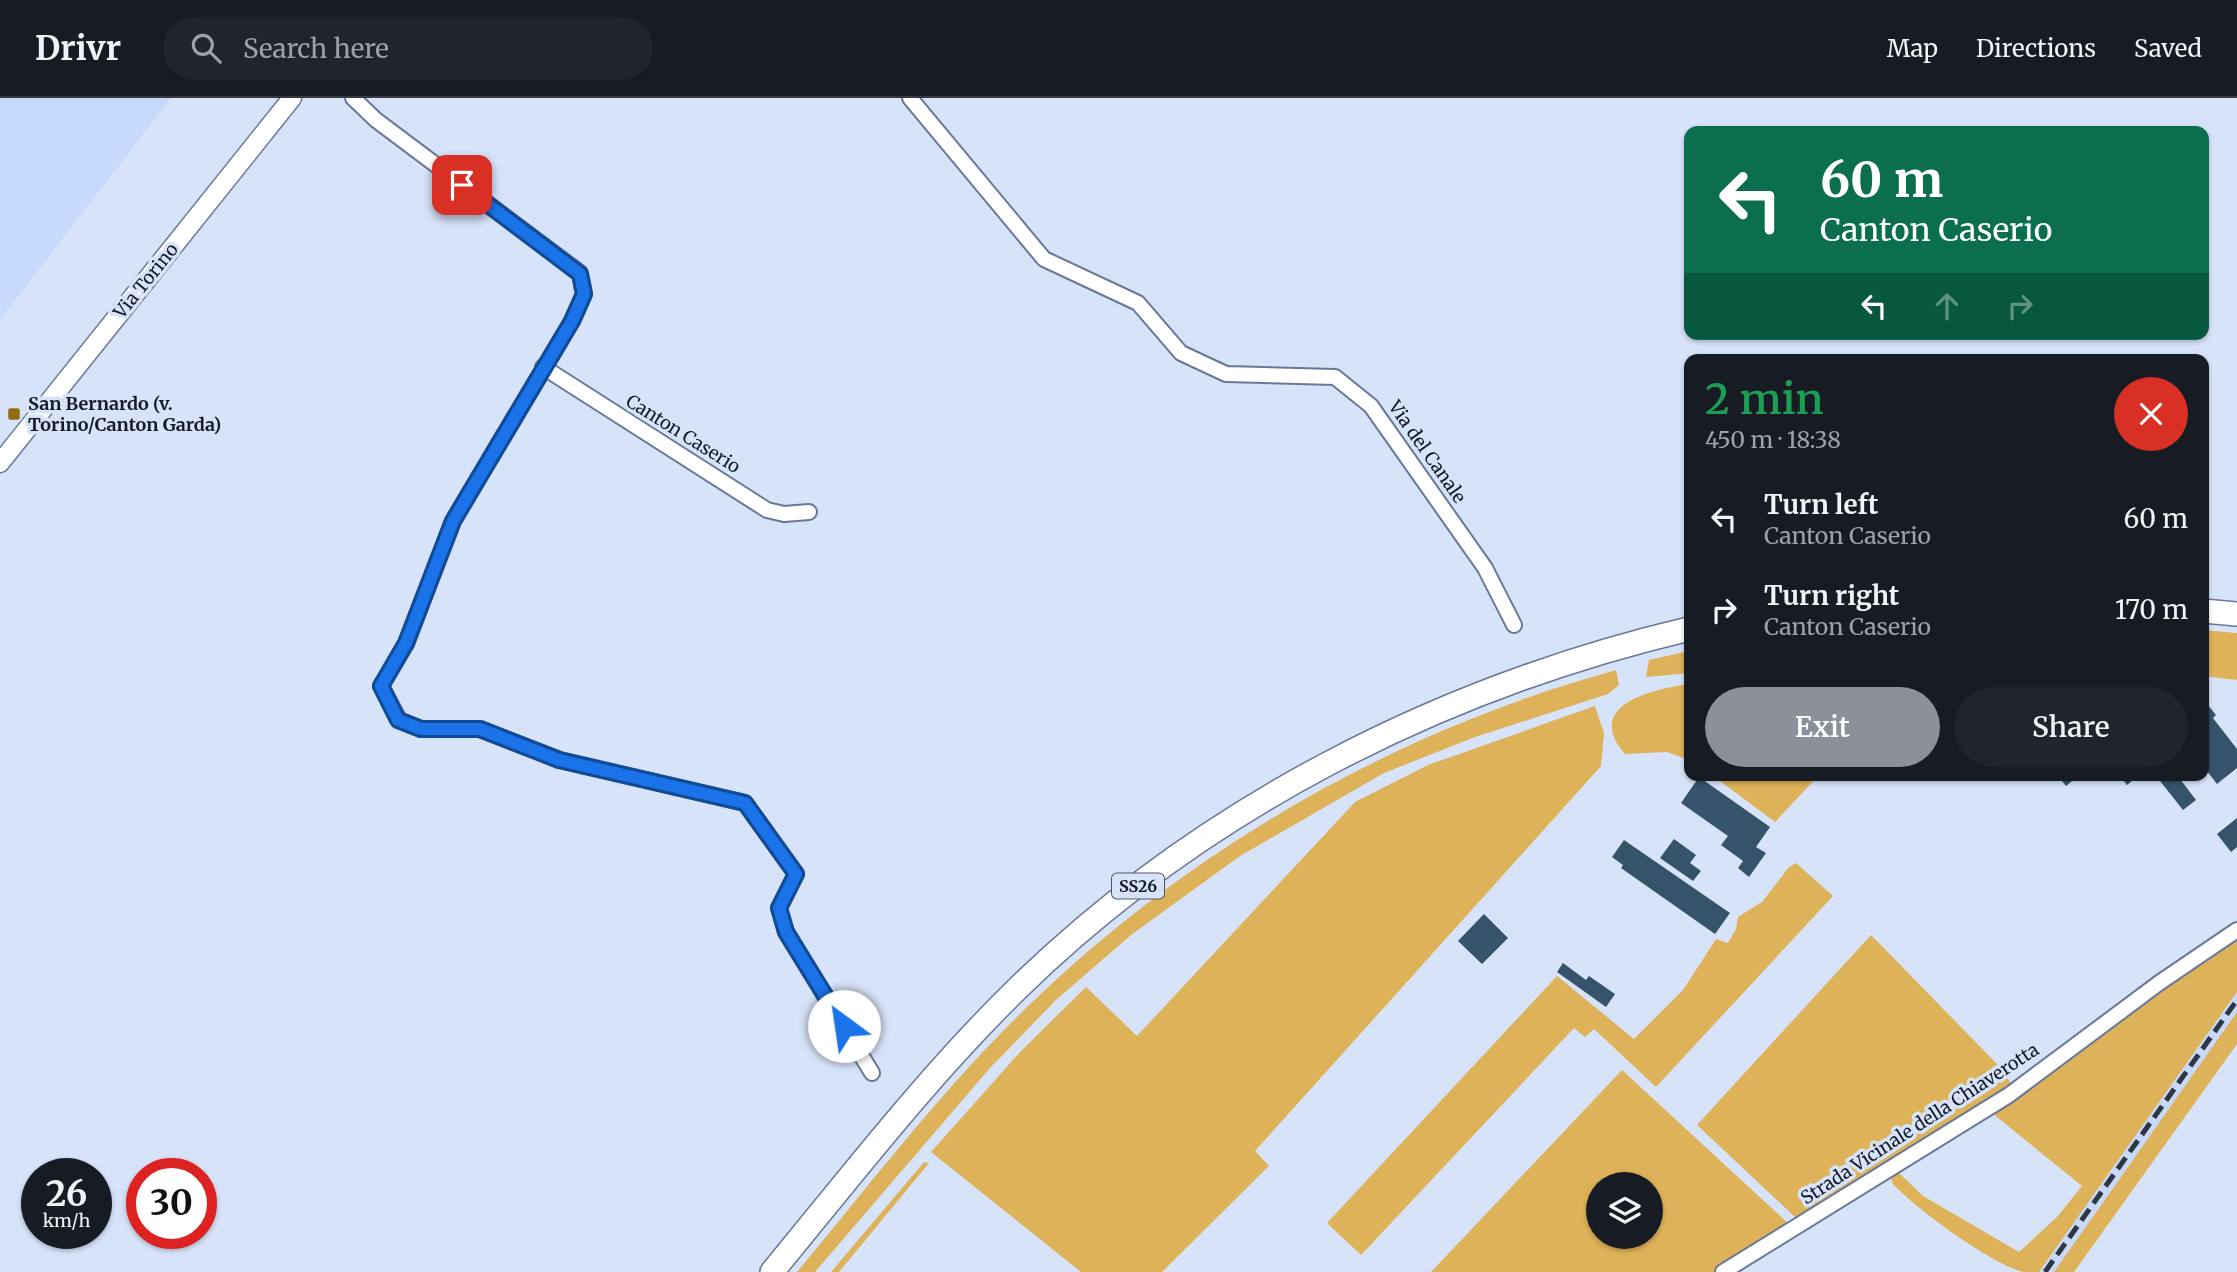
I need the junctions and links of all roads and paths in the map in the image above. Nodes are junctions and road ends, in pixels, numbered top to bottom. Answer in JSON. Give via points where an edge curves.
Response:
{"nodes":[{"id":1,"x":292,"y":98,"type":"edge"},
{"id":2,"x":353,"y":98,"type":"edge"},
{"id":3,"x":910,"y":98,"type":"edge"},
{"id":4,"x":543,"y":368,"type":"junction"},
{"id":5,"x":0,"y":463,"type":"edge"},
{"id":6,"x":809,"y":512,"type":"dead end"},
{"id":7,"x":2209,"y":612,"type":"edge"},
{"id":8,"x":2237,"y":614,"type":"edge"},
{"id":9,"x":1514,"y":625,"type":"dead end"},
{"id":10,"x":1684,"y":630,"type":"edge"},
{"id":11,"x":2237,"y":930,"type":"edge"},
{"id":12,"x":872,"y":1073,"type":"dead end"},
{"id":13,"x":772,"y":1272,"type":"edge"},
{"id":14,"x":1723,"y":1272,"type":"edge"}],
"edges":[{"from":1,"to":5,"type":"street","name":"Via Torino"},
{"from":2,"to":4,"type":"street","via":[[580,274],[584,294]]},
{"from":3,"to":9,"type":"street","name":"Via del Canale","via":[[1044,259],[1138,303],[1181,353],[1226,374],[1335,377],[1371,406],[1485,568]]},
{"from":4,"to":6,"type":"street","name":"Canton Caserio","via":[[767,510]]},
{"from":4,"to":12,"type":"street","via":[[453,521],[406,643],[381,686],[388,702],[398,720],[421,729],[480,729],[559,760],[745,803],[796,874],[779,908],[786,932]]},
{"from":7,"to":8,"type":"main road"},
{"from":10,"to":13,"type":"main road","number":"SS26","via":[[1508,682],[1398,729],[1263,800],[1169,862],[1082,931],[981,1025]]},
{"from":11,"to":14,"type":"street","name":"Strada Vicinale della Chiaverotta","via":[[2009,1095]]}]}
